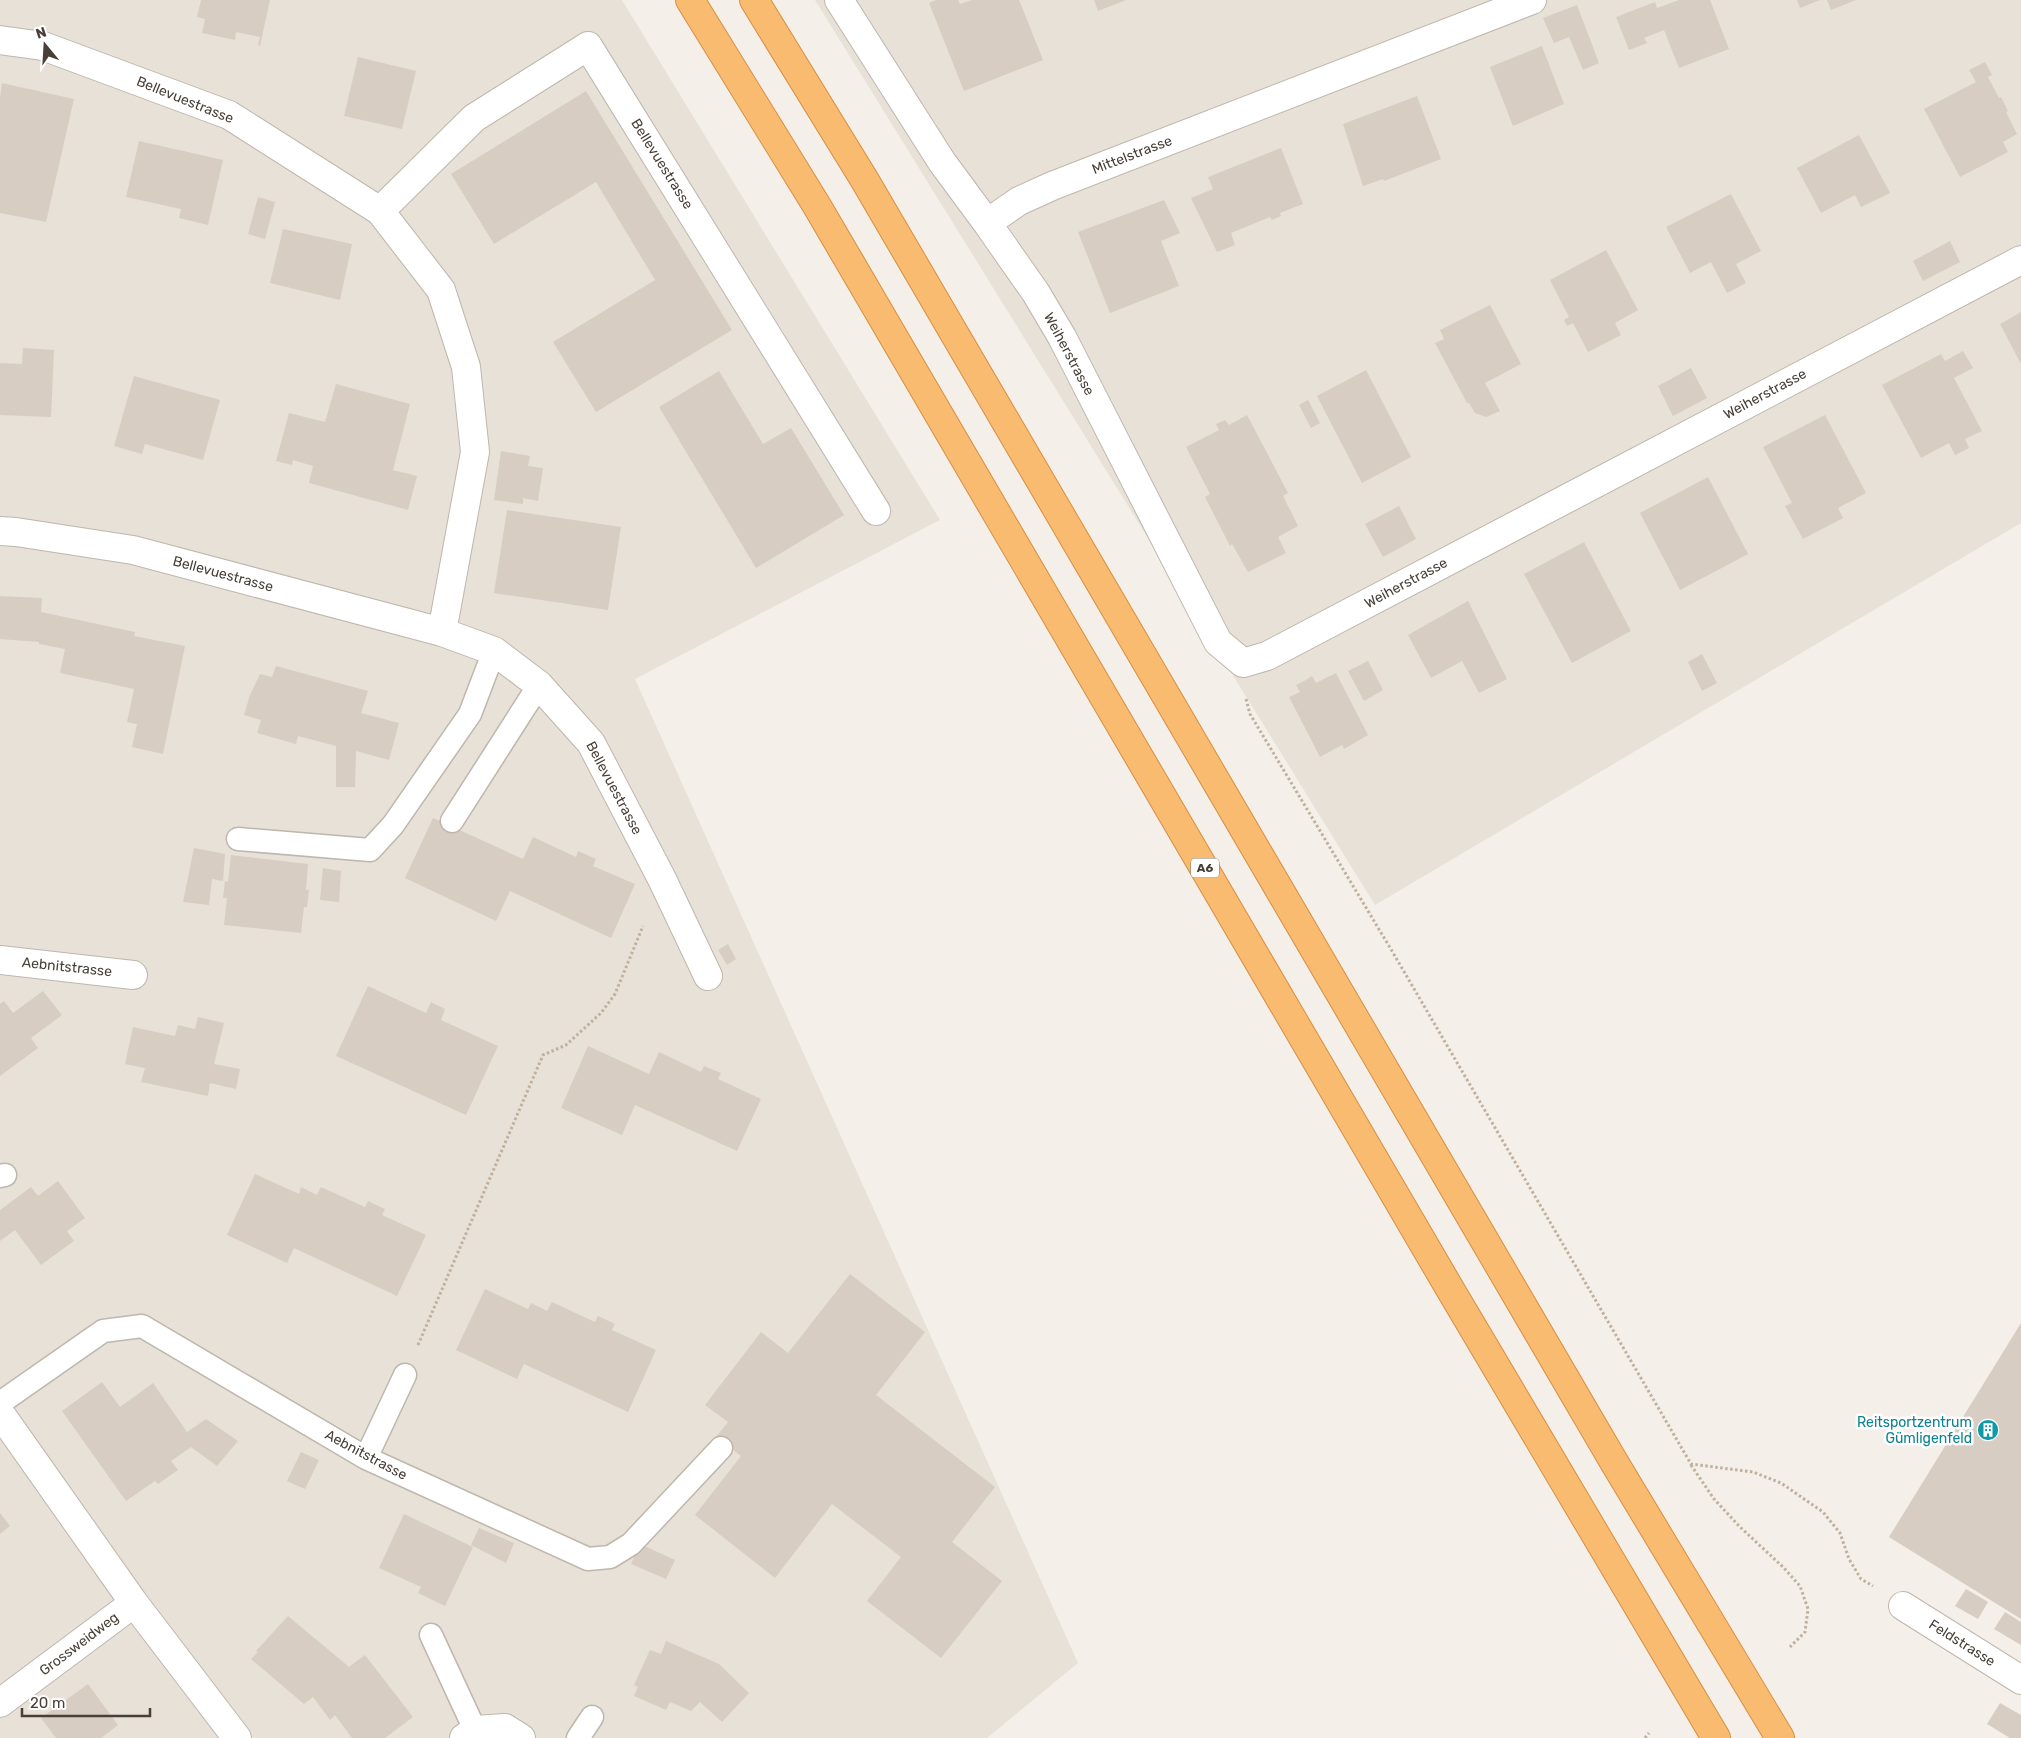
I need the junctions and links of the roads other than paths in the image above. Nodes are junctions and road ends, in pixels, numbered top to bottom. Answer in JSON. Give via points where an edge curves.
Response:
{"nodes":[{"id":1,"x":690,"y":0,"type":"edge"},
{"id":2,"x":754,"y":0,"type":"edge"},
{"id":3,"x":839,"y":0,"type":"edge"},
{"id":4,"x":1532,"y":0,"type":"edge"},
{"id":5,"x":0,"y":40,"type":"edge"},
{"id":6,"x":380,"y":211,"type":"junction"},
{"id":7,"x":987,"y":223,"type":"junction"},
{"id":8,"x":2021,"y":260,"type":"edge"},
{"id":9,"x":876,"y":511,"type":"dead end"},
{"id":10,"x":0,"y":531,"type":"edge"},
{"id":11,"x":442,"y":632,"type":"junction"},
{"id":12,"x":494,"y":651,"type":"junction"},
{"id":13,"x":540,"y":685,"type":"junction"},
{"id":14,"x":452,"y":821,"type":"dead end"},
{"id":15,"x":238,"y":839,"type":"dead end"},
{"id":16,"x":0,"y":960,"type":"edge"},
{"id":17,"x":134,"y":975,"type":"dead end"},
{"id":18,"x":708,"y":976,"type":"dead end"},
{"id":19,"x":405,"y":1375,"type":"road end"},
{"id":20,"x":0,"y":1403,"type":"edge"},
{"id":21,"x":0,"y":1413,"type":"edge"},
{"id":22,"x":721,"y":1448,"type":"dead end"},
{"id":23,"x":366,"y":1458,"type":"junction"},
{"id":24,"x":134,"y":1603,"type":"junction"},
{"id":25,"x":1903,"y":1606,"type":"road end"},
{"id":26,"x":432,"y":1635,"type":"dead end"},
{"id":27,"x":2021,"y":1680,"type":"edge"},
{"id":28,"x":0,"y":1704,"type":"edge"},
{"id":29,"x":592,"y":1717,"type":"dead end"},
{"id":30,"x":470,"y":1734,"type":"edge"},
{"id":31,"x":237,"y":1738,"type":"edge"},
{"id":32,"x":521,"y":1738,"type":"edge"},
{"id":33,"x":578,"y":1738,"type":"edge"},
{"id":34,"x":1716,"y":1738,"type":"edge"},
{"id":35,"x":1780,"y":1738,"type":"edge"}],
"edges":[{"from":1,"to":34,"type":"highway","number":"A6","via":[[855,270]]},
{"from":2,"to":35,"type":"highway","via":[[864,179],[1614,1462]]},
{"from":3,"to":7,"type":"street","via":[[942,162]]},
{"from":4,"to":7,"type":"street","name":"Mittelstrasse","via":[[1052,186],[1019,201]]},
{"from":5,"to":6,"type":"street","name":"Bellevuestrasse","via":[[43,46],[230,115]]},
{"from":6,"to":9,"type":"street","name":"Bellevuestrasse","via":[[474,118],[588,46]]},
{"from":6,"to":11,"type":"street","name":"Bellevuestrasse","via":[[441,290],[466,367],[475,452]]},
{"from":7,"to":8,"type":"street","name":"Weiherstrasse","via":[[1036,293],[1062,338],[1218,642],[1243,663],[1268,656]]},
{"from":10,"to":11,"type":"street","name":"Bellevuestrasse","via":[[133,550]]},
{"from":11,"to":12,"type":"street","name":"Bellevuestrasse"},
{"from":12,"to":13,"type":"street","name":"Bellevuestrasse"},
{"from":12,"to":15,"type":"lane","via":[[470,714],[393,825],[370,850]]},
{"from":13,"to":14,"type":"lane"},
{"from":13,"to":18,"type":"street","name":"Bellevuestrasse","via":[[591,743]]},
{"from":16,"to":17,"type":"street","name":"Aebnitstrasse"},
{"from":19,"to":23,"type":"lane"},
{"from":20,"to":23,"type":"lane","name":"Aebnitstrasse","via":[[103,1331],[142,1326]]},
{"from":21,"to":24,"type":"street"},
{"from":22,"to":23,"type":"lane","name":"Aebnitstrasse","via":[[631,1544],[610,1557],[588,1559]]},
{"from":24,"to":28,"type":"street","name":"Grossweidweg"},
{"from":24,"to":31,"type":"street"},
{"from":25,"to":27,"type":"street","name":"Feldstrasse"},
{"from":26,"to":30,"type":"lane"},
{"from":29,"to":33,"type":"lane"},
{"from":30,"to":32,"type":"street","via":[[505,1728]]}]}
